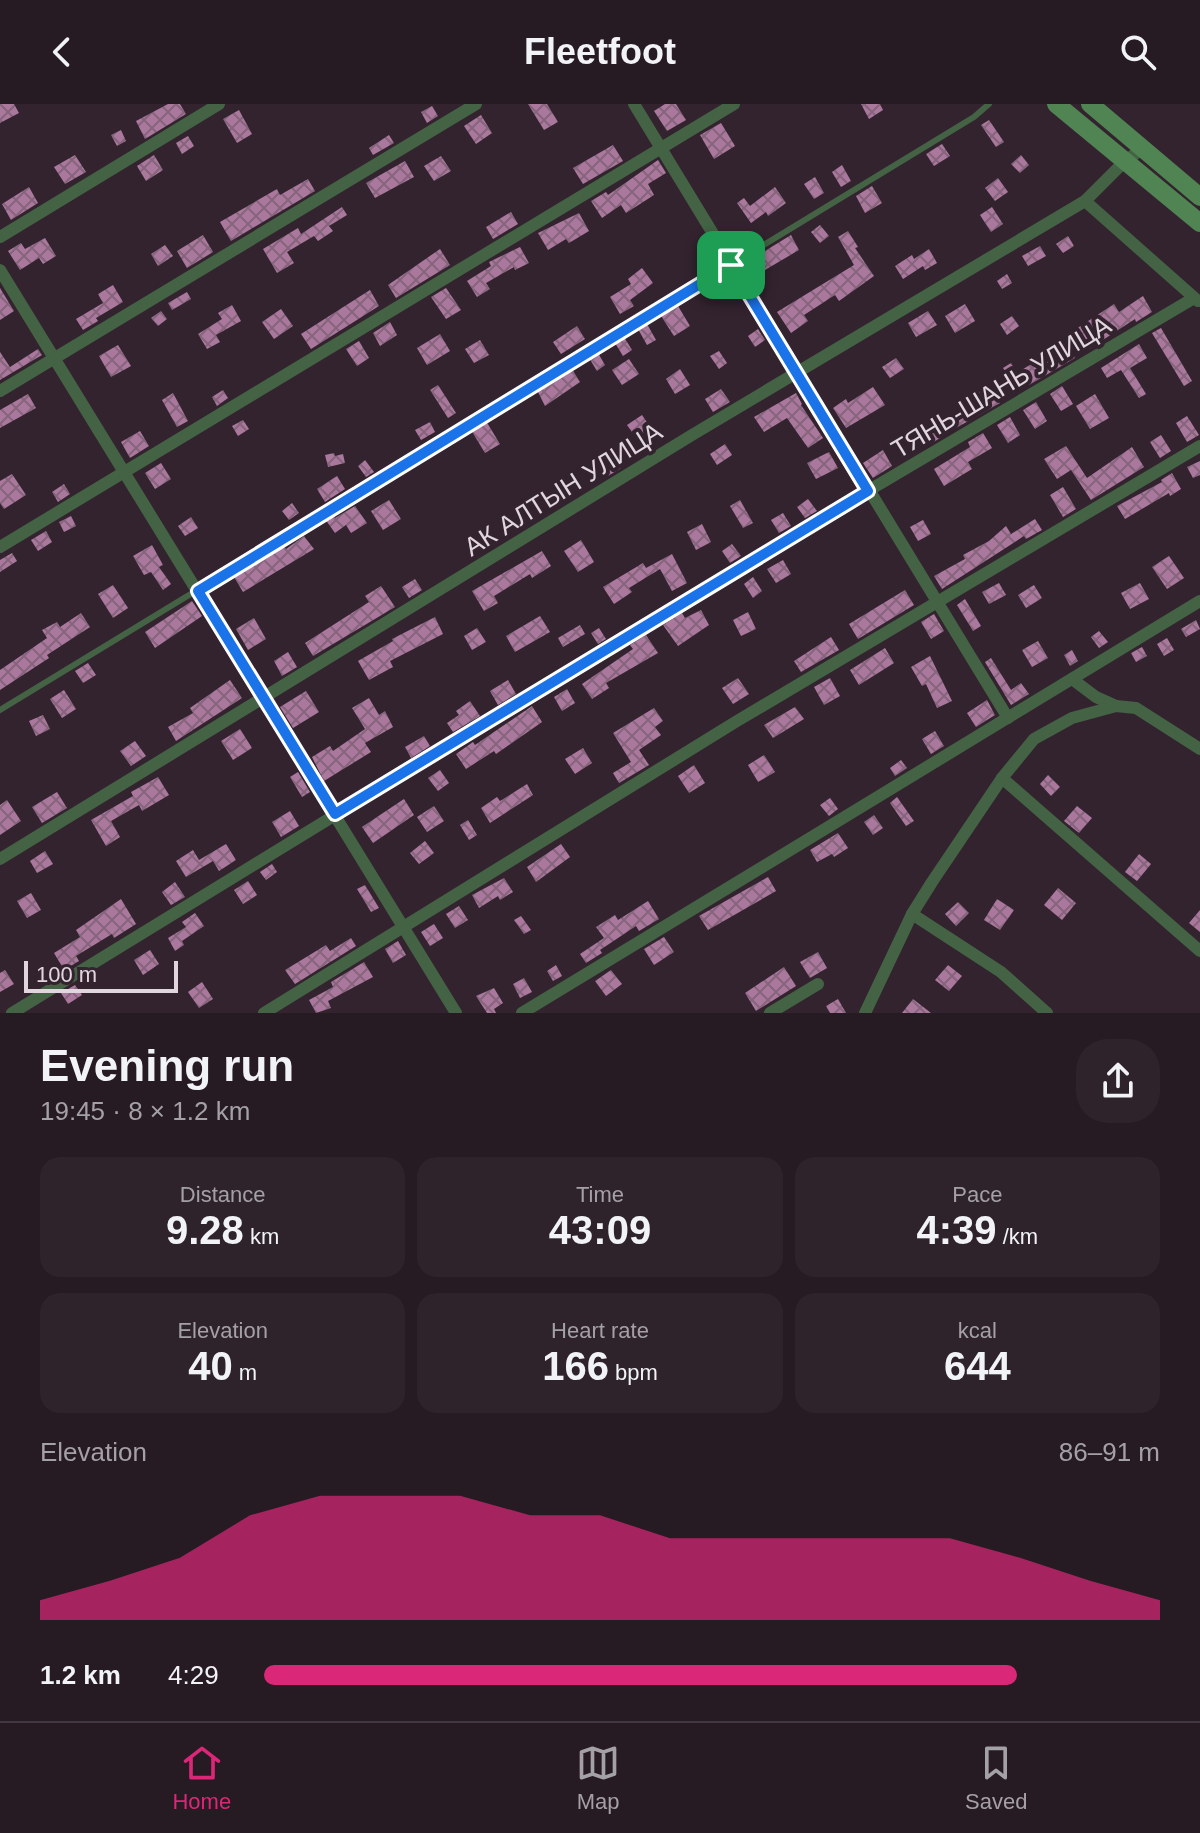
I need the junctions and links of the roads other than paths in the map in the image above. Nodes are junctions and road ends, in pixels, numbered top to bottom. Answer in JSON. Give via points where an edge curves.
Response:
{"nodes":[{"id":1,"x":219,"y":104,"type":"edge"},
{"id":2,"x":476,"y":104,"type":"edge"},
{"id":3,"x":634,"y":104,"type":"edge"},
{"id":4,"x":734,"y":104,"type":"edge"},
{"id":5,"x":989,"y":104,"type":"edge"},
{"id":6,"x":1056,"y":104,"type":"edge"},
{"id":7,"x":1090,"y":104,"type":"edge"},
{"id":8,"x":661,"y":148,"type":"junction"},
{"id":9,"x":1143,"y":148,"type":"junction"},
{"id":10,"x":1124,"y":162,"type":"junction"},
{"id":11,"x":1200,"y":197,"type":"edge"},
{"id":12,"x":1085,"y":201,"type":"junction"},
{"id":13,"x":1200,"y":223,"type":"edge"},
{"id":14,"x":0,"y":237,"type":"edge"},
{"id":15,"x":731,"y":265,"type":"junction"},
{"id":16,"x":0,"y":270,"type":"edge"},
{"id":17,"x":1197,"y":301,"type":"edge"},
{"id":18,"x":54,"y":358,"type":"junction"},
{"id":19,"x":797,"y":373,"type":"junction"},
{"id":20,"x":0,"y":391,"type":"edge"},
{"id":21,"x":1200,"y":446,"type":"edge"},
{"id":22,"x":125,"y":472,"type":"junction"},
{"id":23,"x":868,"y":491,"type":"junction"},
{"id":24,"x":0,"y":547,"type":"edge"},
{"id":25,"x":198,"y":591,"type":"junction"},
{"id":26,"x":1200,"y":601,"type":"edge"},
{"id":27,"x":937,"y":602,"type":"junction"},
{"id":28,"x":1072,"y":679,"type":"junction"},
{"id":29,"x":264,"y":697,"type":"junction"},
{"id":30,"x":1116,"y":706,"type":"junction"},
{"id":31,"x":0,"y":710,"type":"edge"},
{"id":32,"x":1008,"y":718,"type":"junction"},
{"id":33,"x":1200,"y":749,"type":"edge"},
{"id":34,"x":1002,"y":778,"type":"junction"},
{"id":35,"x":335,"y":814,"type":"junction"},
{"id":36,"x":0,"y":859,"type":"edge"},
{"id":37,"x":912,"y":914,"type":"junction"},
{"id":38,"x":404,"y":927,"type":"junction"},
{"id":39,"x":1200,"y":951,"type":"edge"},
{"id":40,"x":818,"y":984,"type":"dead end"},
{"id":41,"x":12,"y":1013,"type":"edge"},
{"id":42,"x":264,"y":1013,"type":"edge"},
{"id":43,"x":456,"y":1013,"type":"edge"},
{"id":44,"x":522,"y":1013,"type":"edge"},
{"id":45,"x":770,"y":1013,"type":"edge"},
{"id":46,"x":865,"y":1013,"type":"edge"},
{"id":47,"x":1047,"y":1013,"type":"edge"}],
"edges":[{"from":1,"to":14,"type":"street"},
{"from":2,"to":18,"type":"street"},
{"from":3,"to":8,"type":"street"},
{"from":4,"to":8,"type":"street"},
{"from":5,"to":15,"type":"lane"},
{"from":6,"to":10,"type":"main road"},
{"from":7,"to":9,"type":"main road"},
{"from":8,"to":15,"type":"street"},
{"from":8,"to":22,"type":"street"},
{"from":9,"to":10,"type":"street","name":"АК АЛТЫН УЛИЦА"},
{"from":9,"to":11,"type":"main road"},
{"from":10,"to":12,"type":"street","name":"АК АЛТЫН УЛИЦА"},
{"from":10,"to":13,"type":"main road"},
{"from":12,"to":17,"type":"street"},
{"from":12,"to":19,"type":"street","name":"АК АЛТЫН УЛИЦА"},
{"from":15,"to":19,"type":"street"},
{"from":15,"to":25,"type":"lane"},
{"from":16,"to":18,"type":"street"},
{"from":17,"to":23,"type":"street","name":"ТЯНЬ-ШАНЬ УЛИЦА"},
{"from":18,"to":20,"type":"street"},
{"from":18,"to":22,"type":"street"},
{"from":19,"to":23,"type":"street"},
{"from":19,"to":29,"type":"street","name":"АК АЛТЫН УЛИЦА"},
{"from":21,"to":27,"type":"street"},
{"from":22,"to":24,"type":"street"},
{"from":22,"to":25,"type":"street"},
{"from":23,"to":27,"type":"street"},
{"from":23,"to":35,"type":"street","name":"ТЯНЬ-ШАНЬ УЛИЦА"},
{"from":25,"to":29,"type":"street"},
{"from":25,"to":31,"type":"lane"},
{"from":26,"to":28,"type":"street"},
{"from":27,"to":32,"type":"street"},
{"from":27,"to":38,"type":"street"},
{"from":28,"to":30,"type":"street"},
{"from":28,"to":32,"type":"street"},
{"from":29,"to":35,"type":"street"},
{"from":29,"to":36,"type":"street","name":"АК АЛТЫН УЛИЦА"},
{"from":30,"to":33,"type":"street","via":[[1136,708]]},
{"from":30,"to":34,"type":"street","via":[[1072,718],[1034,739]]},
{"from":32,"to":44,"type":"street"},
{"from":34,"to":37,"type":"street"},
{"from":34,"to":39,"type":"street"},
{"from":35,"to":38,"type":"street"},
{"from":35,"to":41,"type":"street","name":"ТЯНЬ-ШАНЬ УЛИЦА"},
{"from":37,"to":46,"type":"street"},
{"from":37,"to":47,"type":"street","via":[[1001,972]]},
{"from":38,"to":42,"type":"street"},
{"from":38,"to":43,"type":"street"},
{"from":40,"to":45,"type":"street"}]}
